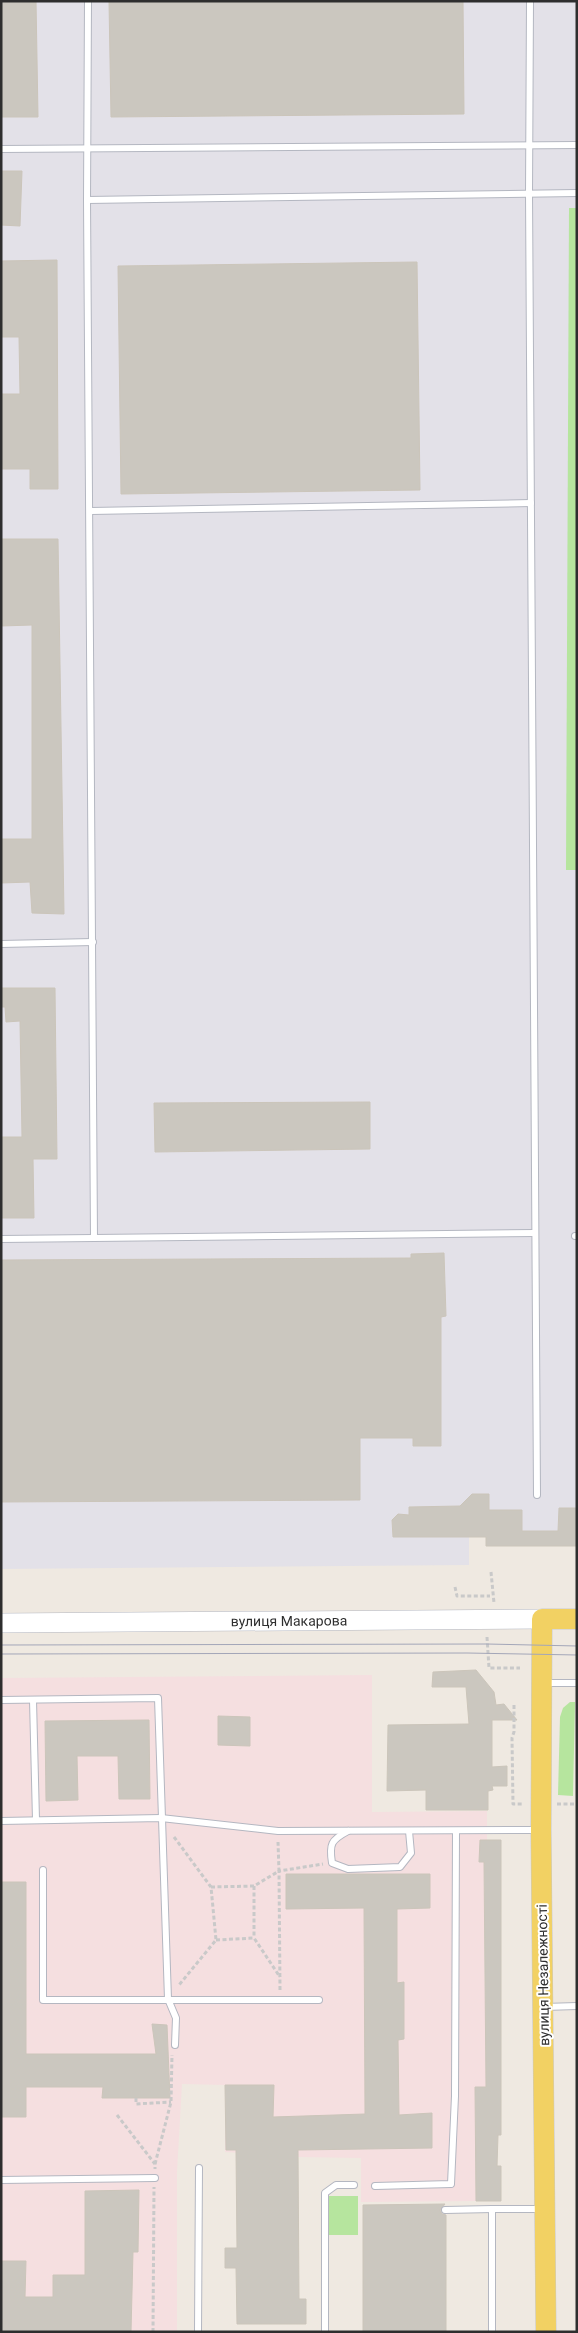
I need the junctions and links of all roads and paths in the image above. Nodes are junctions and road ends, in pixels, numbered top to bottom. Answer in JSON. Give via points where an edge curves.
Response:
{"nodes":[{"id":1,"x":88,"y":1,"type":"edge"},
{"id":2,"x":530,"y":1,"type":"edge"},
{"id":3,"x":577,"y":145,"type":"edge"},
{"id":4,"x":529,"y":146,"type":"junction"},
{"id":5,"x":88,"y":148,"type":"junction"},
{"id":6,"x":1,"y":149,"type":"edge"},
{"id":7,"x":529,"y":193,"type":"junction"},
{"id":8,"x":577,"y":193,"type":"edge"},
{"id":9,"x":87,"y":200,"type":"junction"},
{"id":10,"x":531,"y":503,"type":"junction"},
{"id":11,"x":91,"y":511,"type":"junction"},
{"id":12,"x":93,"y":942,"type":"junction"},
{"id":13,"x":1,"y":944,"type":"edge"},
{"id":14,"x":535,"y":1233,"type":"junction"},
{"id":15,"x":94,"y":1238,"type":"junction"},
{"id":16,"x":1,"y":1239,"type":"edge"},
{"id":17,"x":537,"y":1496,"type":"dead end"},
{"id":18,"x":491,"y":1572,"type":"dead end"},
{"id":19,"x":455,"y":1587,"type":"dead end"},
{"id":20,"x":490,"y":1596,"type":"dead end"},
{"id":21,"x":494,"y":1603,"type":"dead end"},
{"id":22,"x":542,"y":1619,"type":"junction"},
{"id":23,"x":577,"y":1619,"type":"edge"},
{"id":24,"x":1,"y":1623,"type":"edge"},
{"id":25,"x":487,"y":1633,"type":"dead end"},
{"id":26,"x":520,"y":1668,"type":"dead end"},
{"id":27,"x":541,"y":1683,"type":"junction"},
{"id":28,"x":577,"y":1683,"type":"edge"},
{"id":29,"x":1,"y":1700,"type":"edge"},
{"id":30,"x":32,"y":1700,"type":"junction"},
{"id":31,"x":514,"y":1705,"type":"dead end"},
{"id":32,"x":513,"y":1804,"type":"dead end"},
{"id":33,"x":161,"y":1818,"type":"junction"},
{"id":34,"x":36,"y":1820,"type":"junction"},
{"id":35,"x":1,"y":1821,"type":"edge"},
{"id":36,"x":541,"y":1830,"type":"junction"},
{"id":37,"x":278,"y":1831,"type":"junction"},
{"id":38,"x":349,"y":1831,"type":"junction"},
{"id":39,"x":410,"y":1831,"type":"junction"},
{"id":40,"x":456,"y":1831,"type":"junction"},
{"id":41,"x":332,"y":1863,"type":"junction"},
{"id":42,"x":43,"y":1870,"type":"dead end"},
{"id":43,"x":279,"y":1871,"type":"junction"},
{"id":44,"x":254,"y":1886,"type":"junction"},
{"id":45,"x":211,"y":1887,"type":"junction"},
{"id":46,"x":254,"y":1938,"type":"junction"},
{"id":47,"x":216,"y":1940,"type":"junction"},
{"id":48,"x":280,"y":1977,"type":"junction"},
{"id":49,"x":168,"y":1999,"type":"junction"},
{"id":50,"x":280,"y":2000,"type":"junction"},
{"id":51,"x":319,"y":2000,"type":"dead end"},
{"id":52,"x":577,"y":2006,"type":"edge"},
{"id":53,"x":543,"y":2007,"type":"junction"},
{"id":54,"x":175,"y":2045,"type":"joint"},
{"id":55,"x":136,"y":2098,"type":"dead end"},
{"id":56,"x":171,"y":2102,"type":"junction"},
{"id":57,"x":117,"y":2115,"type":"dead end"},
{"id":58,"x":155,"y":2164,"type":"junction"},
{"id":59,"x":199,"y":2168,"type":"dead end"},
{"id":60,"x":154,"y":2178,"type":"junction"},
{"id":61,"x":1,"y":2180,"type":"edge"},
{"id":62,"x":354,"y":2185,"type":"dead end"},
{"id":63,"x":375,"y":2186,"type":"dead end"},
{"id":64,"x":545,"y":2208,"type":"junction"},
{"id":65,"x":492,"y":2209,"type":"junction"},
{"id":66,"x":446,"y":2210,"type":"dead end"},
{"id":67,"x":153,"y":2332,"type":"edge"},
{"id":68,"x":198,"y":2332,"type":"edge"},
{"id":69,"x":325,"y":2332,"type":"edge"},
{"id":70,"x":492,"y":2332,"type":"edge"},
{"id":71,"x":546,"y":2332,"type":"edge"}],
"edges":[{"from":1,"to":5,"type":"lane"},
{"from":2,"to":4,"type":"lane"},
{"from":3,"to":4,"type":"lane"},
{"from":4,"to":5,"type":"lane"},
{"from":4,"to":7,"type":"lane"},
{"from":5,"to":6,"type":"lane"},
{"from":5,"to":9,"type":"lane"},
{"from":7,"to":8,"type":"lane"},
{"from":7,"to":9,"type":"lane"},
{"from":7,"to":10,"type":"lane"},
{"from":9,"to":11,"type":"lane"},
{"from":10,"to":11,"type":"lane"},
{"from":10,"to":14,"type":"lane"},
{"from":11,"to":12,"type":"lane"},
{"from":12,"to":13,"type":"lane"},
{"from":12,"to":15,"type":"lane"},
{"from":14,"to":15,"type":"lane"},
{"from":14,"to":17,"type":"lane"},
{"from":15,"to":16,"type":"lane"},
{"from":18,"to":21,"type":"path"},
{"from":19,"to":20,"type":"path","via":[[458,1596]]},
{"from":22,"to":23,"type":"main road","name":"вулиця Макарова"},
{"from":22,"to":24,"type":"main road","name":"вулиця Макарова"},
{"from":22,"to":27,"type":"main road","name":"вулиця Незалежності"},
{"from":25,"to":26,"type":"path","via":[[490,1668]]},
{"from":27,"to":28,"type":"lane"},
{"from":27,"to":36,"type":"main road","name":"вулиця Незалежності"},
{"from":29,"to":30,"type":"lane"},
{"from":30,"to":33,"type":"lane","via":[[158,1698]]},
{"from":30,"to":34,"type":"lane"},
{"from":31,"to":32,"type":"path"},
{"from":33,"to":34,"type":"lane"},
{"from":33,"to":37,"type":"lane"},
{"from":33,"to":45,"type":"path"},
{"from":33,"to":49,"type":"lane"},
{"from":34,"to":35,"type":"lane"},
{"from":36,"to":40,"type":"lane"},
{"from":36,"to":53,"type":"main road","name":"вулиця Незалежності"},
{"from":37,"to":38,"type":"lane"},
{"from":37,"to":43,"type":"path"},
{"from":38,"to":39,"type":"lane"},
{"from":38,"to":41,"type":"lane","via":[[336,1838],[330,1849]]},
{"from":39,"to":40,"type":"lane"},
{"from":39,"to":41,"type":"lane","via":[[411,1853],[400,1867],[348,1869]]},
{"from":40,"to":63,"type":"lane","via":[[455,2096],[451,2184]]},
{"from":41,"to":43,"type":"path"},
{"from":42,"to":49,"type":"lane","via":[[43,2000]]},
{"from":43,"to":44,"type":"path"},
{"from":43,"to":48,"type":"path"},
{"from":44,"to":45,"type":"path"},
{"from":44,"to":46,"type":"path"},
{"from":45,"to":47,"type":"path"},
{"from":46,"to":47,"type":"path"},
{"from":46,"to":48,"type":"path"},
{"from":47,"to":49,"type":"path"},
{"from":48,"to":50,"type":"path"},
{"from":49,"to":50,"type":"lane"},
{"from":49,"to":54,"type":"lane","via":[[176,2018]]},
{"from":50,"to":51,"type":"lane"},
{"from":52,"to":53,"type":"lane"},
{"from":53,"to":64,"type":"main road","name":"вулиця Незалежності"},
{"from":54,"to":56,"type":"path"},
{"from":55,"to":56,"type":"path","via":[[136,2104]]},
{"from":56,"to":58,"type":"path"},
{"from":57,"to":58,"type":"path"},
{"from":58,"to":60,"type":"path"},
{"from":59,"to":68,"type":"lane"},
{"from":60,"to":61,"type":"lane"},
{"from":60,"to":67,"type":"path"},
{"from":62,"to":69,"type":"lane","via":[[336,2185],[325,2192]]},
{"from":64,"to":65,"type":"lane"},
{"from":64,"to":71,"type":"main road","name":"вулиця Незалежності"},
{"from":65,"to":66,"type":"lane"},
{"from":65,"to":70,"type":"lane"}]}
